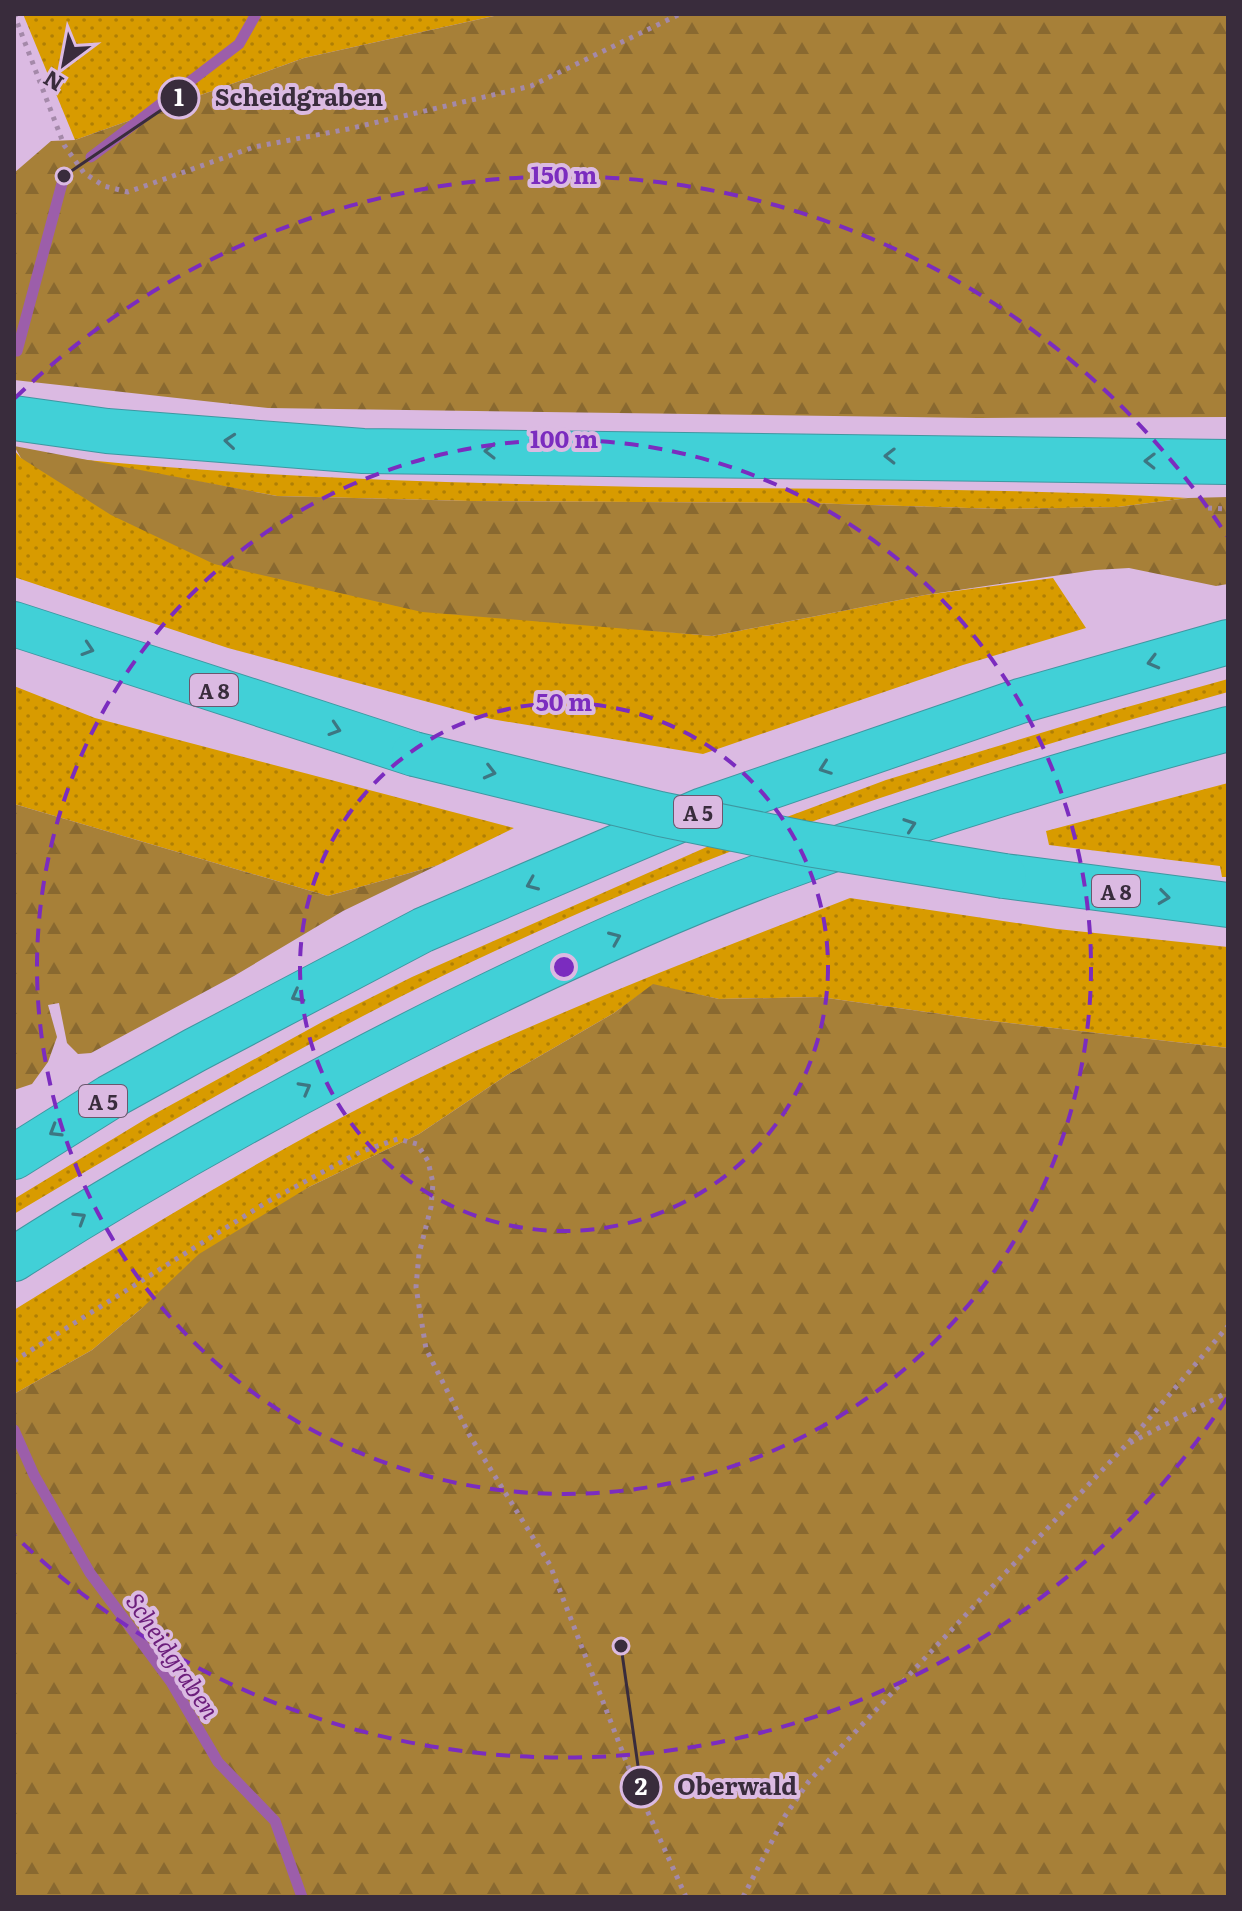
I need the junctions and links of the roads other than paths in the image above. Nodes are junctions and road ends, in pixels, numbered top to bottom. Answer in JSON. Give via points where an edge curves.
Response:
{"nodes":[{"id":1,"x":14,"y":418,"type":"edge"},
{"id":2,"x":1228,"y":462,"type":"edge"},
{"id":3,"x":14,"y":624,"type":"edge"},
{"id":4,"x":1228,"y":642,"type":"edge"},
{"id":5,"x":1228,"y":729,"type":"edge"},
{"id":6,"x":1228,"y":905,"type":"edge"},
{"id":7,"x":14,"y":1157,"type":"edge"},
{"id":8,"x":14,"y":1259,"type":"edge"}],
"edges":[{"from":2,"to":1,"type":"highway","one_way":true,"via":[[363,451],[107,431]]},
{"from":3,"to":6,"type":"highway","number":"A 8","one_way":true,"bridge":true,"via":[[414,754],[660,814],[1004,876]]},
{"from":4,"to":7,"type":"highway","number":"A 5","one_way":true,"via":[[1020,701],[703,810],[423,930],[110,1097]]},
{"from":8,"to":5,"type":"highway","one_way":true,"via":[[160,1168],[342,1069],[599,944],[767,873],[1131,754]]}]}
